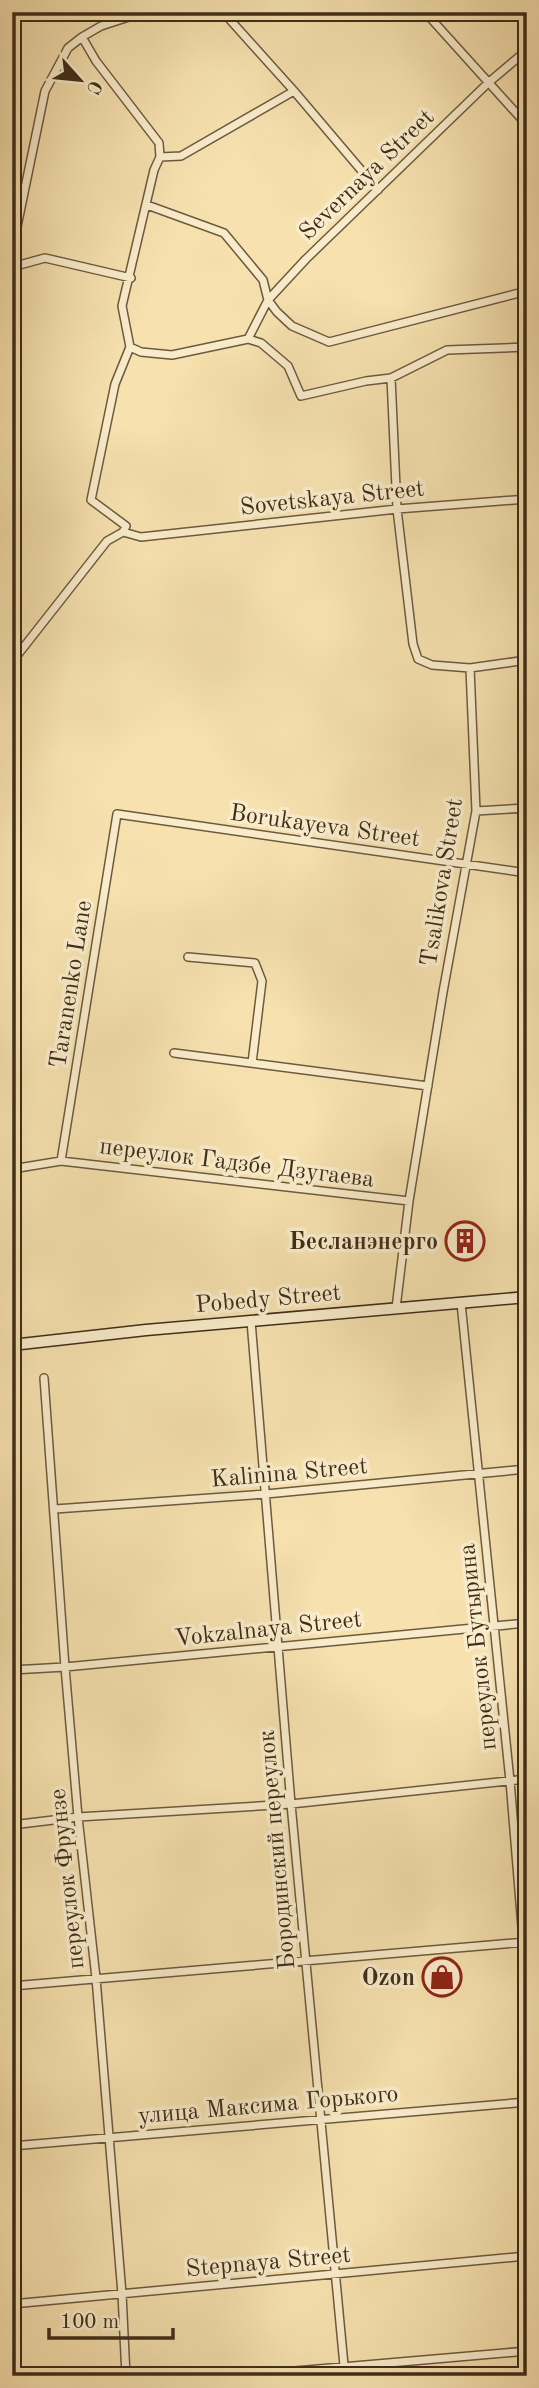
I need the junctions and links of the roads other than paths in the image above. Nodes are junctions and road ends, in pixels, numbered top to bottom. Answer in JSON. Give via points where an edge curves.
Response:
{"nodes":[{"id":1,"x":144,"y":12,"type":"edge"},
{"id":2,"x":223,"y":12,"type":"edge"},
{"id":3,"x":425,"y":12,"type":"edge"},
{"id":4,"x":82,"y":37,"type":"junction"},
{"id":5,"x":527,"y":50,"type":"edge"},
{"id":6,"x":488,"y":83,"type":"junction"},
{"id":7,"x":294,"y":91,"type":"junction"},
{"id":8,"x":527,"y":125,"type":"edge"},
{"id":9,"x":160,"y":157,"type":"junction"},
{"id":10,"x":378,"y":190,"type":"junction"},
{"id":11,"x":146,"y":205,"type":"junction"},
{"id":12,"x":12,"y":251,"type":"edge"},
{"id":13,"x":12,"y":267,"type":"edge"},
{"id":14,"x":131,"y":278,"type":"junction"},
{"id":15,"x":527,"y":291,"type":"edge"},
{"id":16,"x":268,"y":300,"type":"junction"},
{"id":17,"x":248,"y":339,"type":"junction"},
{"id":18,"x":130,"y":347,"type":"junction"},
{"id":19,"x":527,"y":347,"type":"edge"},
{"id":20,"x":391,"y":378,"type":"junction"},
{"id":21,"x":527,"y":499,"type":"edge"},
{"id":22,"x":397,"y":509,"type":"junction"},
{"id":23,"x":123,"y":532,"type":"junction"},
{"id":24,"x":527,"y":660,"type":"edge"},
{"id":25,"x":12,"y":662,"type":"edge"},
{"id":26,"x":470,"y":668,"type":"junction"},
{"id":27,"x":527,"y":808,"type":"edge"},
{"id":28,"x":476,"y":811,"type":"junction"},
{"id":29,"x":117,"y":814,"type":"joint"},
{"id":30,"x":466,"y":866,"type":"junction"},
{"id":31,"x":527,"y":873,"type":"edge"},
{"id":32,"x":188,"y":957,"type":"dead end"},
{"id":33,"x":174,"y":1053,"type":"dead end"},
{"id":34,"x":252,"y":1063,"type":"junction"},
{"id":35,"x":428,"y":1086,"type":"junction"},
{"id":36,"x":61,"y":1161,"type":"junction"},
{"id":37,"x":12,"y":1169,"type":"edge"},
{"id":38,"x":409,"y":1201,"type":"junction"},
{"id":39,"x":527,"y":1297,"type":"edge"},
{"id":40,"x":461,"y":1303,"type":"junction"},
{"id":41,"x":396,"y":1308,"type":"junction"},
{"id":42,"x":251,"y":1321,"type":"junction"},
{"id":43,"x":12,"y":1345,"type":"edge"},
{"id":44,"x":44,"y":1378,"type":"dead end"},
{"id":45,"x":527,"y":1469,"type":"edge"},
{"id":46,"x":478,"y":1474,"type":"junction"},
{"id":47,"x":266,"y":1494,"type":"junction"},
{"id":48,"x":55,"y":1510,"type":"junction"},
{"id":49,"x":527,"y":1623,"type":"edge"},
{"id":50,"x":494,"y":1625,"type":"junction"},
{"id":51,"x":278,"y":1647,"type":"junction"},
{"id":52,"x":65,"y":1667,"type":"junction"},
{"id":53,"x":12,"y":1670,"type":"edge"},
{"id":54,"x":527,"y":1779,"type":"edge"},
{"id":55,"x":510,"y":1781,"type":"junction"},
{"id":56,"x":291,"y":1804,"type":"junction"},
{"id":57,"x":78,"y":1817,"type":"junction"},
{"id":58,"x":12,"y":1825,"type":"edge"},
{"id":59,"x":525,"y":1942,"type":"edge"},
{"id":60,"x":306,"y":1962,"type":"junction"},
{"id":61,"x":96,"y":1978,"type":"junction"},
{"id":62,"x":12,"y":1986,"type":"edge"},
{"id":63,"x":527,"y":1988,"type":"edge"},
{"id":64,"x":527,"y":2102,"type":"edge"},
{"id":65,"x":321,"y":2118,"type":"junction"},
{"id":66,"x":108,"y":2136,"type":"junction"},
{"id":67,"x":12,"y":2146,"type":"edge"},
{"id":68,"x":527,"y":2256,"type":"edge"},
{"id":69,"x":336,"y":2274,"type":"junction"},
{"id":70,"x":122,"y":2294,"type":"junction"},
{"id":71,"x":12,"y":2305,"type":"edge"},
{"id":72,"x":527,"y":2351,"type":"edge"},
{"id":73,"x":345,"y":2372,"type":"edge"},
{"id":74,"x":126,"y":2376,"type":"edge"},
{"id":75,"x":238,"y":2376,"type":"edge"}],
"edges":[{"from":1,"to":4,"type":"street"},
{"from":2,"to":7,"type":"street"},
{"from":3,"to":6,"type":"street"},
{"from":4,"to":9,"type":"street","via":[[159,143]]},
{"from":4,"to":12,"type":"street","via":[[68,48],[46,91]]},
{"from":5,"to":6,"type":"street","name":"Severnaya Street"},
{"from":6,"to":8,"type":"street"},
{"from":6,"to":10,"type":"street","name":"Severnaya Street"},
{"from":7,"to":9,"type":"street","via":[[181,156]]},
{"from":7,"to":10,"type":"street"},
{"from":9,"to":11,"type":"street"},
{"from":10,"to":16,"type":"street","name":"Severnaya Street"},
{"from":11,"to":14,"type":"street"},
{"from":11,"to":16,"type":"street","via":[[224,233],[264,280]]},
{"from":13,"to":14,"type":"street","via":[[46,258]]},
{"from":14,"to":18,"type":"street","via":[[122,306]]},
{"from":15,"to":16,"type":"street","via":[[329,342],[292,326]]},
{"from":16,"to":17,"type":"street","name":"Severnaya Street"},
{"from":17,"to":18,"type":"street","via":[[172,355]]},
{"from":17,"to":20,"type":"street","via":[[261,343],[288,366],[301,396]]},
{"from":18,"to":23,"type":"street","via":[[115,384],[91,500],[126,526]]},
{"from":19,"to":20,"type":"street","via":[[447,350]]},
{"from":20,"to":22,"type":"street"},
{"from":21,"to":22,"type":"street","name":"Sovetskaya Street"},
{"from":22,"to":23,"type":"street","name":"Sovetskaya Street","via":[[141,537]]},
{"from":22,"to":26,"type":"street","via":[[418,659],[432,665]]},
{"from":23,"to":25,"type":"street","via":[[107,541]]},
{"from":24,"to":26,"type":"street"},
{"from":26,"to":28,"type":"street","name":"Tsalikova Street"},
{"from":27,"to":28,"type":"street"},
{"from":28,"to":30,"type":"street","name":"Tsalikova Street"},
{"from":29,"to":30,"type":"street","name":"Borukayeva Street"},
{"from":29,"to":36,"type":"street","name":"Taranenko Lane"},
{"from":30,"to":31,"type":"street","name":"Borukayeva Street"},
{"from":30,"to":35,"type":"street","name":"Tsalikova Street"},
{"from":32,"to":34,"type":"street","via":[[255,963],[262,981]]},
{"from":33,"to":34,"type":"street"},
{"from":34,"to":35,"type":"street"},
{"from":35,"to":38,"type":"street","name":"Tsalikova Street"},
{"from":36,"to":37,"type":"street","name":"переулок Гадзбе Дзугаева"},
{"from":36,"to":38,"type":"street","name":"переулок Гадзбе Дзугаева"},
{"from":38,"to":41,"type":"street","name":"Tsalikova Street"},
{"from":39,"to":40,"type":"main road","name":"Pobedy Street"},
{"from":40,"to":41,"type":"main road","name":"Pobedy Street"},
{"from":40,"to":46,"type":"street","name":"переулок Бутырина"},
{"from":41,"to":42,"type":"main road","name":"Pobedy Street"},
{"from":42,"to":43,"type":"main road","name":"Pobedy Street"},
{"from":42,"to":47,"type":"street","name":"Бородинский переулок"},
{"from":44,"to":48,"type":"street","name":"переулок Фрунзе"},
{"from":45,"to":46,"type":"street","name":"Kalinina Street"},
{"from":46,"to":47,"type":"street","name":"Kalinina Street"},
{"from":46,"to":50,"type":"street","name":"переулок Бутырина"},
{"from":47,"to":48,"type":"street","name":"Kalinina Street"},
{"from":47,"to":51,"type":"street","name":"Бородинский переулок"},
{"from":48,"to":52,"type":"street","name":"переулок Фрунзе"},
{"from":49,"to":50,"type":"street","name":"Vokzalnaya Street"},
{"from":50,"to":51,"type":"street","name":"Vokzalnaya Street"},
{"from":50,"to":55,"type":"street","name":"переулок Бутырина"},
{"from":51,"to":52,"type":"street","name":"Vokzalnaya Street"},
{"from":51,"to":56,"type":"street","name":"Бородинский переулок"},
{"from":52,"to":53,"type":"street","name":"Vokzalnaya Street"},
{"from":52,"to":57,"type":"street","name":"переулок Фрунзе"},
{"from":54,"to":55,"type":"street"},
{"from":55,"to":56,"type":"street"},
{"from":55,"to":59,"type":"street","name":"переулок Бутырина"},
{"from":56,"to":57,"type":"street"},
{"from":56,"to":60,"type":"street","name":"Бородинский переулок"},
{"from":57,"to":58,"type":"street"},
{"from":57,"to":61,"type":"street","name":"переулок Фрунзе"},
{"from":59,"to":60,"type":"street"},
{"from":59,"to":63,"type":"street","name":"переулок Бутырина"},
{"from":60,"to":61,"type":"street"},
{"from":60,"to":65,"type":"street","name":"Бородинский переулок"},
{"from":61,"to":62,"type":"street"},
{"from":61,"to":66,"type":"street","name":"переулок Фрунзе"},
{"from":64,"to":65,"type":"street","name":"улица Максима Горького"},
{"from":65,"to":66,"type":"street","name":"улица Максима Горького"},
{"from":65,"to":69,"type":"street","name":"Бородинский переулок"},
{"from":66,"to":67,"type":"street","name":"улица Максима Горького"},
{"from":66,"to":70,"type":"street","name":"переулок Фрунзе"},
{"from":68,"to":69,"type":"street","name":"Stepnaya Street"},
{"from":69,"to":70,"type":"street","name":"Stepnaya Street"},
{"from":69,"to":73,"type":"street","name":"Бородинский переулок"},
{"from":70,"to":71,"type":"street","name":"Stepnaya Street"},
{"from":70,"to":74,"type":"street","name":"переулок Фрунзе"},
{"from":72,"to":73,"type":"street"},
{"from":73,"to":75,"type":"street"}]}
